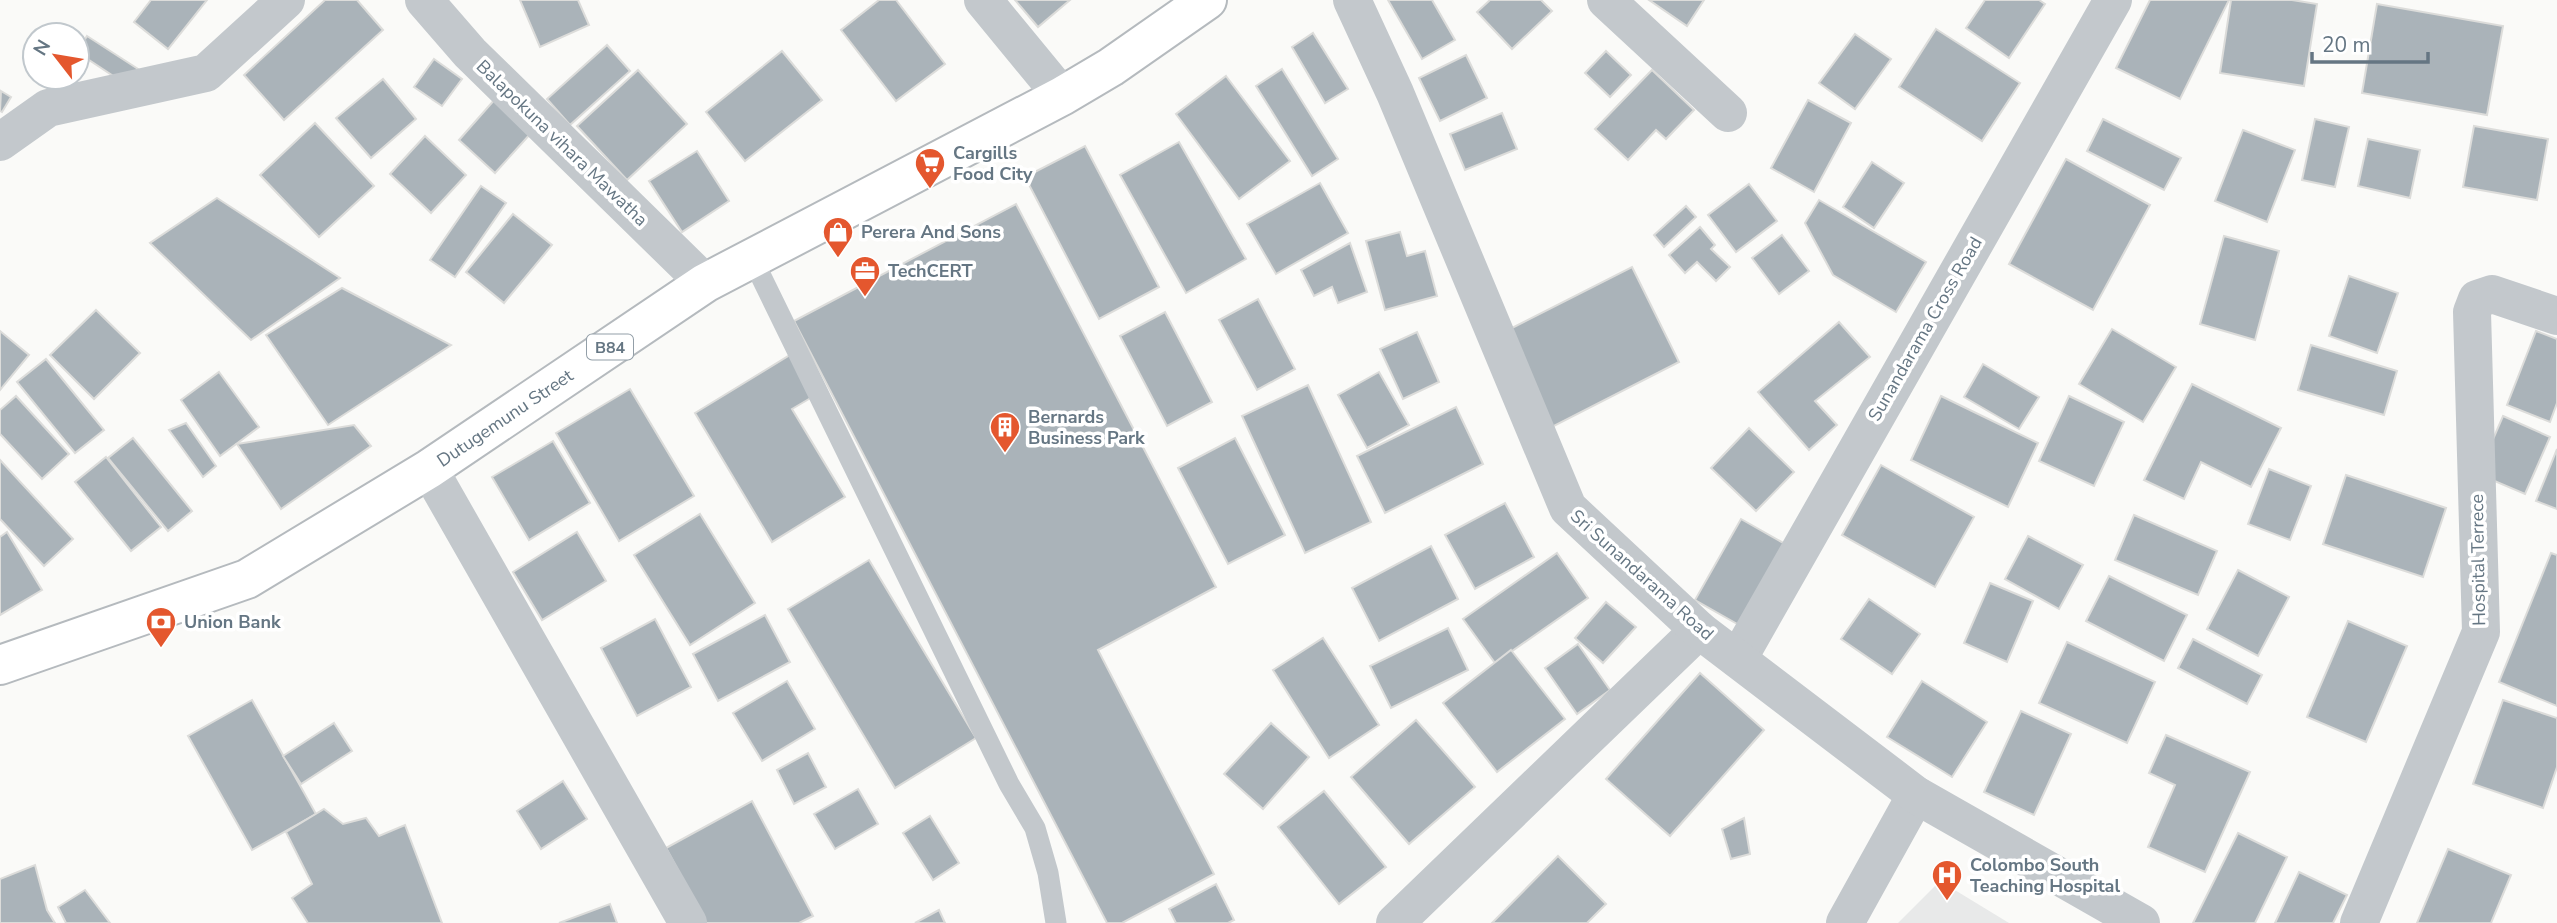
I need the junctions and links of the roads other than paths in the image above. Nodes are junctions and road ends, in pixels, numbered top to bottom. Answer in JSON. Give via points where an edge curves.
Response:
{"nodes":[{"id":1,"x":286,"y":0,"type":"edge"},
{"id":2,"x":424,"y":0,"type":"edge"},
{"id":3,"x":983,"y":0,"type":"edge"},
{"id":4,"x":1207,"y":0,"type":"edge"},
{"id":5,"x":1352,"y":0,"type":"edge"},
{"id":6,"x":1606,"y":0,"type":"edge"},
{"id":7,"x":2113,"y":0,"type":"edge"},
{"id":8,"x":1062,"y":96,"type":"junction"},
{"id":9,"x":1728,"y":113,"type":"dead end"},
{"id":10,"x":0,"y":142,"type":"edge"},
{"id":11,"x":751,"y":256,"type":"junction"},
{"id":12,"x":705,"y":283,"type":"junction"},
{"id":13,"x":2557,"y":316,"type":"edge"},
{"id":14,"x":429,"y":469,"type":"junction"},
{"id":15,"x":1699,"y":629,"type":"junction"},
{"id":16,"x":1738,"y":659,"type":"junction"},
{"id":17,"x":0,"y":665,"type":"edge"},
{"id":18,"x":1916,"y":795,"type":"junction"},
{"id":19,"x":688,"y":923,"type":"edge"},
{"id":20,"x":1056,"y":923,"type":"edge"},
{"id":21,"x":1395,"y":923,"type":"edge"},
{"id":22,"x":1845,"y":923,"type":"edge"},
{"id":23,"x":2141,"y":923,"type":"edge"},
{"id":24,"x":2359,"y":923,"type":"edge"}],
"edges":[{"from":1,"to":10,"type":"street","via":[[206,73],[48,108]]},
{"from":2,"to":12,"type":"street","name":"Balapokuna vihara Mawatha","via":[[470,53]]},
{"from":3,"to":8,"type":"street"},
{"from":4,"to":8,"type":"main road","name":"Dutugemunu Street","number":"B84"},
{"from":5,"to":15,"type":"street","name":"Sri Sunandarama Road","via":[[1568,508]]},
{"from":6,"to":9,"type":"street"},
{"from":7,"to":16,"type":"street","name":"Sunandarama Cross Road"},
{"from":8,"to":11,"type":"main road","name":"Dutugemunu Street","number":"B84"},
{"from":11,"to":12,"type":"main road","name":"Dutugemunu Street","number":"B84"},
{"from":11,"to":20,"type":"lane","via":[[1009,785],[1035,828]]},
{"from":12,"to":14,"type":"main road","name":"Dutugemunu Street","number":"B84"},
{"from":13,"to":24,"type":"street","name":"Hospital Terrece","via":[[2492,294],[2477,299],[2472,312],[2481,632]]},
{"from":14,"to":17,"type":"main road","name":"Dutugemunu Street","number":"B84","via":[[247,579]]},
{"from":14,"to":19,"type":"street"},
{"from":15,"to":16,"type":"street","name":"Sri Sunandarama Road"},
{"from":15,"to":21,"type":"street"},
{"from":16,"to":18,"type":"street","name":"Sri Sunandarama Road"},
{"from":18,"to":22,"type":"street"},
{"from":18,"to":23,"type":"street","name":"Sri Sunandarama Road"}]}
